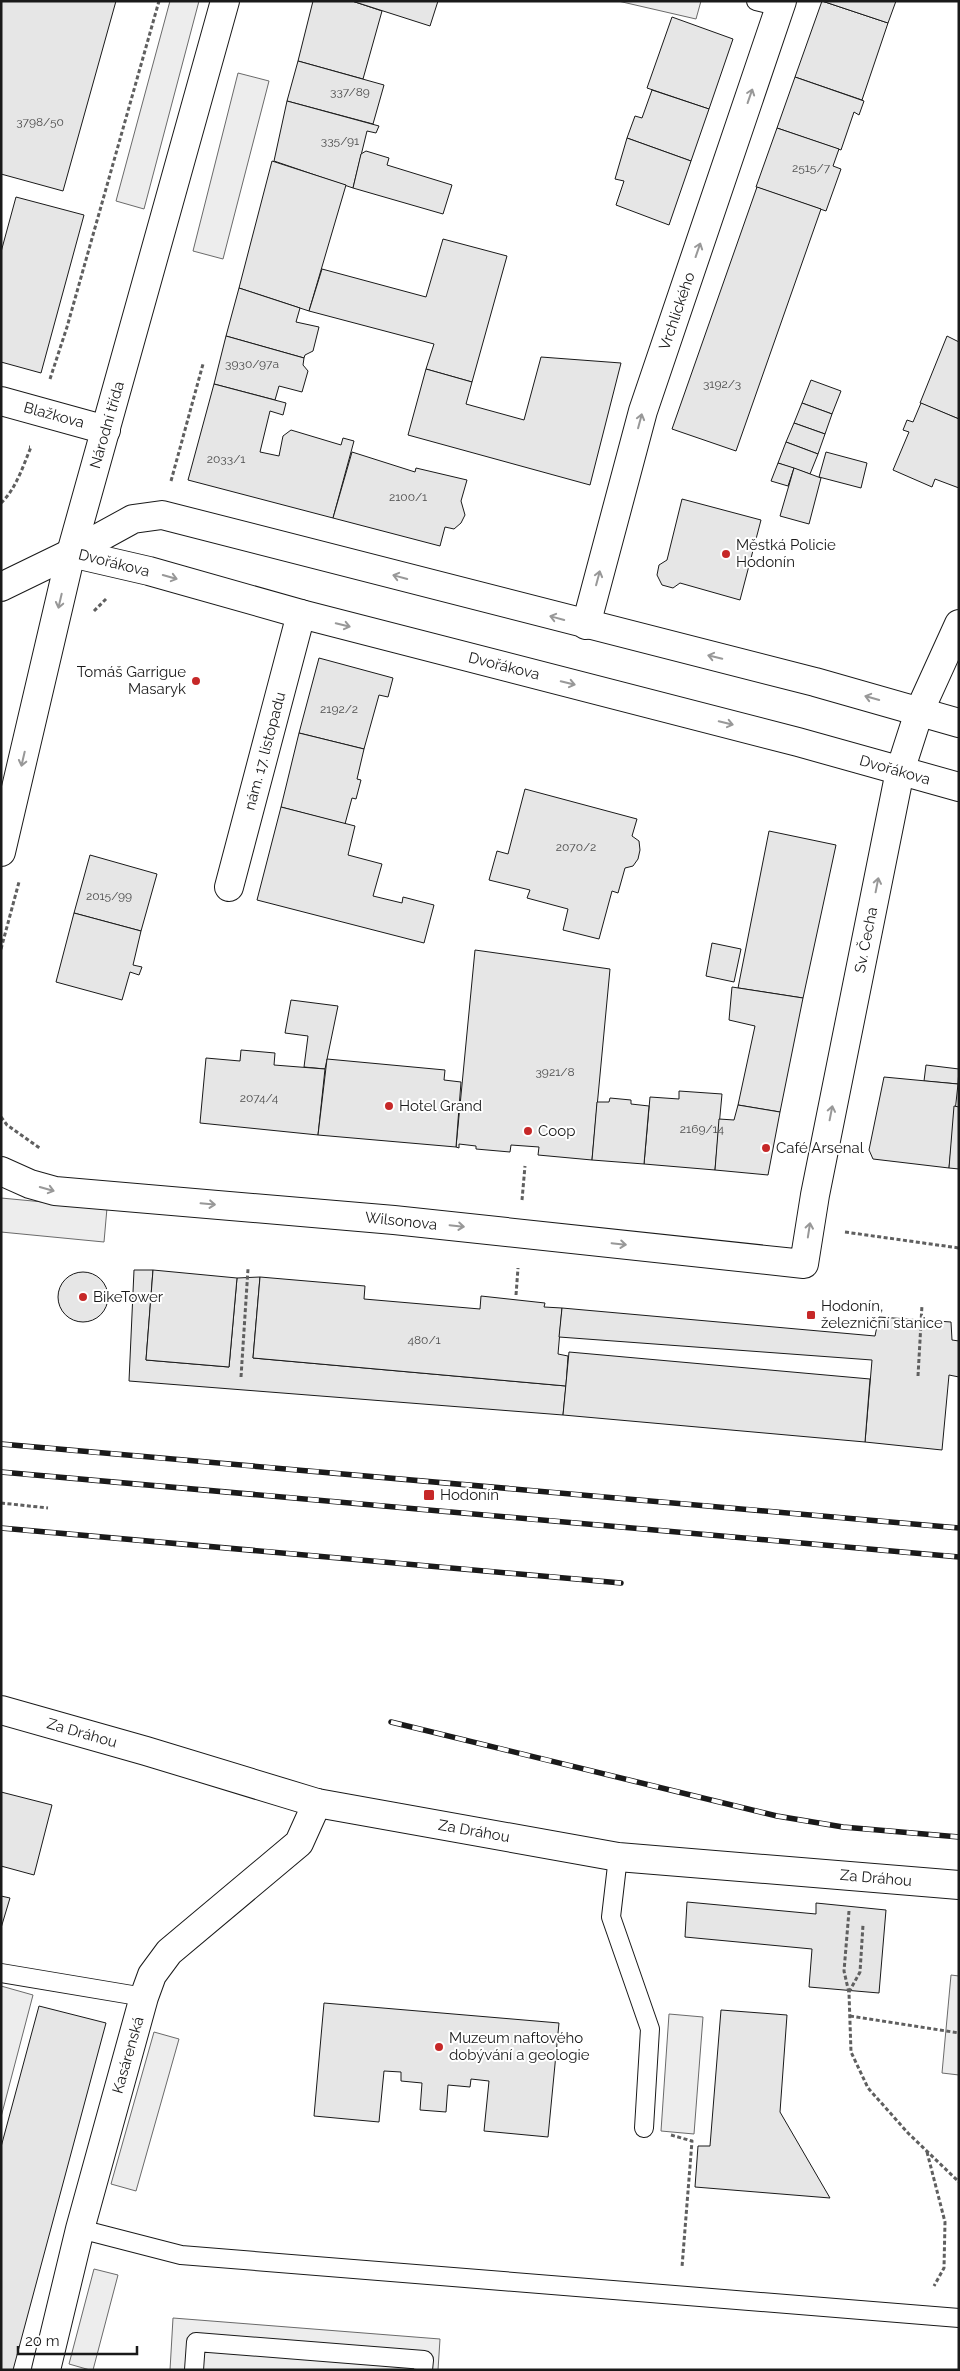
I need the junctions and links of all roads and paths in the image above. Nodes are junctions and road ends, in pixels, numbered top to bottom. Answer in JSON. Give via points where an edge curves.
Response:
{"nodes":[{"id":1,"x":159,"y":1,"type":"edge"},
{"id":2,"x":224,"y":1,"type":"edge"},
{"id":3,"x":773,"y":3,"type":"edge"},
{"id":4,"x":204,"y":364,"type":"dead end"},
{"id":5,"x":49,"y":382,"type":"dead end"},
{"id":6,"x":1,"y":401,"type":"edge"},
{"id":7,"x":106,"y":430,"type":"junction"},
{"id":8,"x":24,"y":445,"type":"dead end"},
{"id":9,"x":169,"y":485,"type":"dead end"},
{"id":10,"x":1,"y":504,"type":"edge"},
{"id":11,"x":71,"y":553,"type":"junction"},
{"id":12,"x":1,"y":587,"type":"edge"},
{"id":13,"x":301,"y":614,"type":"junction"},
{"id":14,"x":959,"y":624,"type":"edge"},
{"id":15,"x":586,"y":625,"type":"junction"},
{"id":16,"x":919,"y":712,"type":"junction"},
{"id":17,"x":959,"y":723,"type":"edge"},
{"id":18,"x":900,"y":771,"type":"junction"},
{"id":19,"x":959,"y":787,"type":"edge"},
{"id":20,"x":1,"y":852,"type":"edge"},
{"id":21,"x":230,"y":887,"type":"dead end"},
{"id":22,"x":1,"y":1171,"type":"edge"},
{"id":23,"x":809,"y":1227,"type":"junction"},
{"id":24,"x":959,"y":1248,"type":"edge"},
{"id":25,"x":804,"y":1264,"type":"joint"},
{"id":26,"x":248,"y":1269,"type":"dead end"},
{"id":27,"x":922,"y":1306,"type":"dead end"},
{"id":28,"x":918,"y":1376,"type":"dead end"},
{"id":29,"x":241,"y":1377,"type":"dead end"},
{"id":30,"x":1,"y":1503,"type":"edge"},
{"id":31,"x":48,"y":1508,"type":"dead end"},
{"id":32,"x":1,"y":1710,"type":"edge"},
{"id":33,"x":317,"y":1803,"type":"junction"},
{"id":34,"x":618,"y":1857,"type":"junction"},
{"id":35,"x":852,"y":1876,"type":"junction"},
{"id":36,"x":959,"y":1885,"type":"edge"},
{"id":37,"x":863,"y":1925,"type":"dead end"},
{"id":38,"x":1,"y":1973,"type":"edge"},
{"id":39,"x":848,"y":1993,"type":"junction"},
{"id":40,"x":144,"y":1997,"type":"junction"},
{"id":41,"x":850,"y":2016,"type":"junction"},
{"id":42,"x":959,"y":2033,"type":"edge"},
{"id":43,"x":644,"y":2128,"type":"joint"},
{"id":44,"x":927,"y":2152,"type":"junction"},
{"id":45,"x":959,"y":2182,"type":"edge"},
{"id":46,"x":80,"y":2228,"type":"junction"},
{"id":47,"x":680,"y":2295,"type":"junction"},
{"id":48,"x":916,"y":2314,"type":"junction"},
{"id":49,"x":959,"y":2318,"type":"edge"},
{"id":50,"x":46,"y":2370,"type":"edge"},
{"id":51,"x":194,"y":2370,"type":"edge"},
{"id":52,"x":423,"y":2370,"type":"edge"}],
"edges":[{"from":1,"to":5,"type":"path","via":[[68,327]]},
{"from":2,"to":7,"type":"street","name":"Národní třída"},
{"from":15,"to":3,"type":"street","name":"Vrchlického","one_way":true,"via":[[643,411]]},
{"from":4,"to":9,"type":"path"},
{"from":6,"to":7,"type":"street","name":"Blažkova"},
{"from":7,"to":11,"type":"street","name":"Národní třída"},
{"from":8,"to":10,"type":"path","via":[[31,448],[8,497]]},
{"from":11,"to":12,"type":"street"},
{"from":11,"to":13,"type":"street","name":"Dvořákova","one_way":true,"via":[[149,571]]},
{"from":15,"to":11,"type":"street","name":"Dvořákova","one_way":true,"via":[[162,515],[133,519]]},
{"from":11,"to":20,"type":"street","name":"Národní třída","one_way":true},
{"from":13,"to":18,"type":"street","name":"Dvořákova","one_way":true,"via":[[788,739]]},
{"from":13,"to":21,"type":"street","name":"nám. 17. listopadu"},
{"from":14,"to":16,"type":"street","name":"Sv. Čecha"},
{"from":16,"to":15,"type":"street","name":"Dvořákova","one_way":true,"via":[[815,682]]},
{"from":16,"to":17,"type":"street","name":"Dvořákova"},
{"from":16,"to":18,"type":"street","name":"Sv. Čecha"},
{"from":18,"to":19,"type":"street","name":"Dvořákova"},
{"from":23,"to":18,"type":"street","name":"Sv. Čecha","one_way":true},
{"from":22,"to":25,"type":"street","name":"Wilsonova","one_way":true,"via":[[55,1191],[394,1220]]},
{"from":23,"to":24,"type":"path"},
{"from":25,"to":23,"type":"street","name":"Sv. Čecha","one_way":true},
{"from":26,"to":29,"type":"path"},
{"from":27,"to":28,"type":"path"},
{"from":30,"to":31,"type":"path"},
{"from":32,"to":33,"type":"street","name":"Za Dráhou"},
{"from":33,"to":34,"type":"street","name":"Za Dráhou"},
{"from":33,"to":40,"type":"street","name":"Kasárenská","via":[[299,1843],[169,1952],[152,1975]]},
{"from":34,"to":35,"type":"street","name":"Za Dráhou"},
{"from":34,"to":43,"type":"lane","via":[[611,1917],[650,2029]]},
{"from":35,"to":36,"type":"street","name":"Za Dráhou"},
{"from":35,"to":39,"type":"path","via":[[844,1971]]},
{"from":37,"to":39,"type":"path","via":[[860,1972]]},
{"from":38,"to":40,"type":"lane"},
{"from":39,"to":41,"type":"path"},
{"from":40,"to":46,"type":"street","name":"Kasárenská"},
{"from":41,"to":42,"type":"path"},
{"from":41,"to":44,"type":"path","via":[[851,2052],[868,2088]]},
{"from":43,"to":47,"type":"path","via":[[692,2141]]},
{"from":44,"to":45,"type":"path"},
{"from":44,"to":48,"type":"path","via":[[945,2222],[944,2268]]},
{"from":46,"to":47,"type":"lane","via":[[181,2255]]},
{"from":46,"to":50,"type":"street","name":"Kasárenská"},
{"from":47,"to":48,"type":"lane"},
{"from":48,"to":49,"type":"lane"},
{"from":51,"to":52,"type":"lane","via":[[196,2342],[424,2360]]}]}
